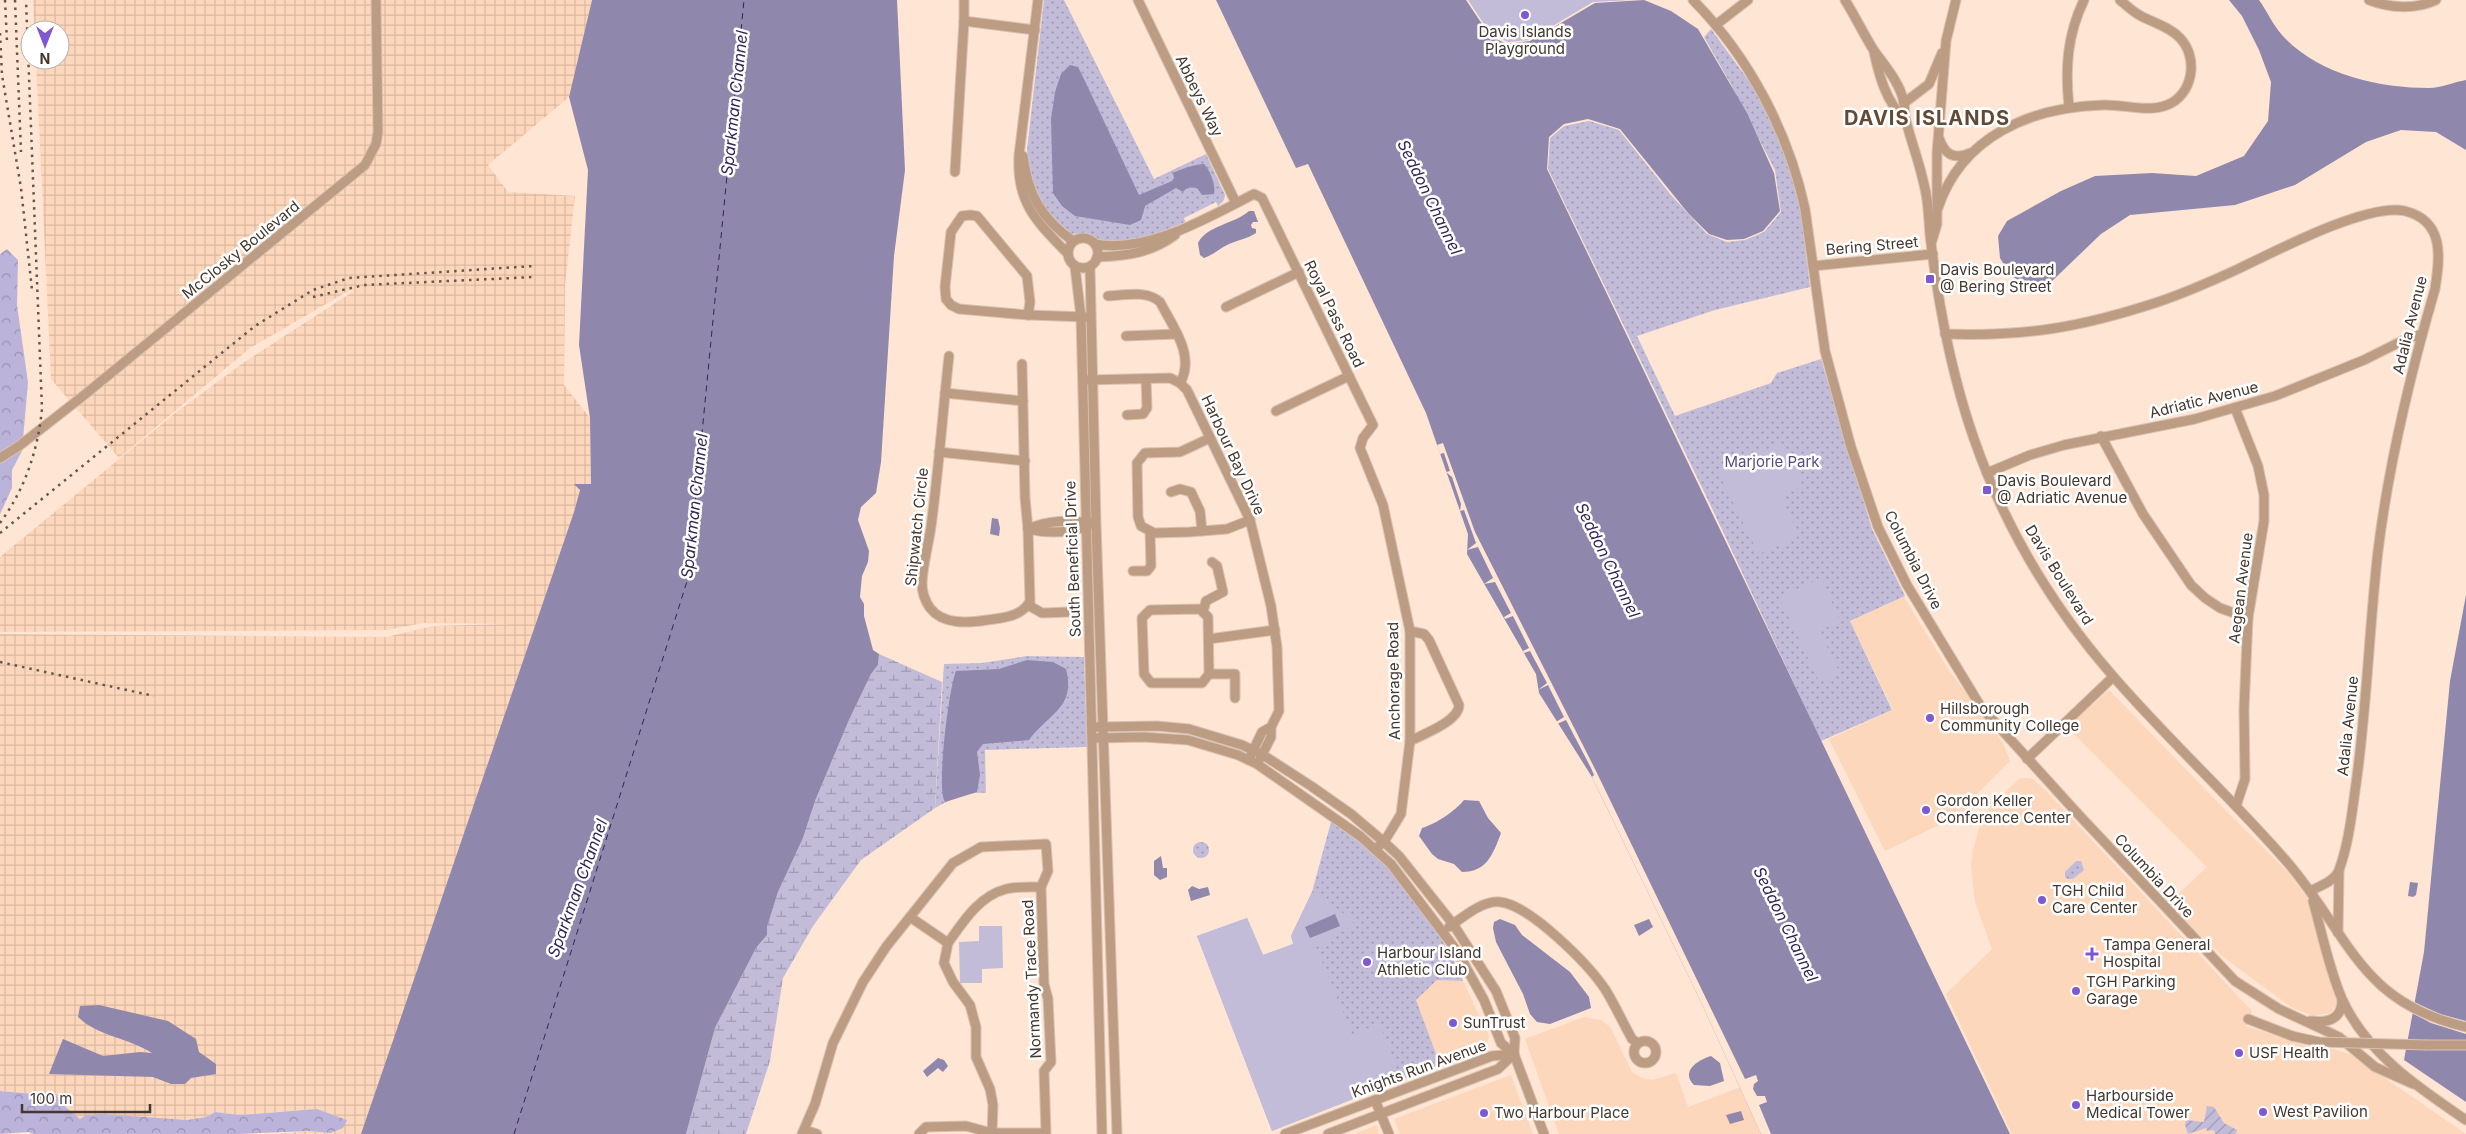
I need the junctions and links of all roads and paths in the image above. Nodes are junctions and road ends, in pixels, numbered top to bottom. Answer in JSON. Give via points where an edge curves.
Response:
{"nodes":[{"id":1,"x":376,"y":0,"type":"edge"},
{"id":2,"x":964,"y":0,"type":"edge"},
{"id":3,"x":1038,"y":0,"type":"edge"},
{"id":4,"x":1138,"y":0,"type":"edge"},
{"id":5,"x":1693,"y":0,"type":"edge"},
{"id":6,"x":1748,"y":0,"type":"edge"},
{"id":7,"x":1845,"y":0,"type":"edge"},
{"id":8,"x":1956,"y":0,"type":"edge"},
{"id":9,"x":2084,"y":0,"type":"edge"},
{"id":10,"x":2120,"y":0,"type":"edge"},
{"id":11,"x":2369,"y":0,"type":"edge"},
{"id":12,"x":2436,"y":0,"type":"edge"},
{"id":13,"x":964,"y":21,"type":"junction"},
{"id":14,"x":1717,"y":24,"type":"junction"},
{"id":15,"x":1035,"y":30,"type":"junction"},
{"id":16,"x":1946,"y":41,"type":"junction"},
{"id":17,"x":1873,"y":49,"type":"junction"},
{"id":18,"x":1904,"y":103,"type":"junction"},
{"id":19,"x":2069,"y":107,"type":"junction"},
{"id":20,"x":1904,"y":118,"type":"junction"},
{"id":21,"x":1938,"y":136,"type":"junction"},
{"id":22,"x":1022,"y":146,"type":"junction"},
{"id":23,"x":1970,"y":153,"type":"junction"},
{"id":24,"x":956,"y":172,"type":"dead end"},
{"id":25,"x":1236,"y":203,"type":"junction"},
{"id":26,"x":1938,"y":208,"type":"junction"},
{"id":27,"x":1180,"y":231,"type":"junction"},
{"id":28,"x":1073,"y":241,"type":"junction"},
{"id":29,"x":1095,"y":244,"type":"junction"},
{"id":30,"x":1931,"y":244,"type":"junction"},
{"id":31,"x":1068,"y":254,"type":"junction"},
{"id":32,"x":1933,"y":254,"type":"junction"},
{"id":33,"x":1097,"y":257,"type":"junction"},
{"id":34,"x":1813,"y":266,"type":"junction"},
{"id":35,"x":1075,"y":267,"type":"junction"},
{"id":36,"x":1090,"y":268,"type":"junction"},
{"id":37,"x":1299,"y":272,"type":"junction"},
{"id":38,"x":1108,"y":296,"type":"dead end"},
{"id":39,"x":1226,"y":307,"type":"dead end"},
{"id":40,"x":1028,"y":315,"type":"junction"},
{"id":41,"x":1081,"y":317,"type":"junction"},
{"id":42,"x":1092,"y":317,"type":"junction"},
{"id":43,"x":1177,"y":334,"type":"junction"},
{"id":44,"x":1946,"y":334,"type":"junction"},
{"id":45,"x":2422,"y":334,"type":"junction"},
{"id":46,"x":1126,"y":336,"type":"dead end"},
{"id":47,"x":949,"y":356,"type":"dead end"},
{"id":48,"x":1022,"y":364,"type":"dead end"},
{"id":49,"x":1349,"y":376,"type":"junction"},
{"id":50,"x":1146,"y":379,"type":"junction"},
{"id":51,"x":1093,"y":380,"type":"junction"},
{"id":52,"x":1082,"y":381,"type":"junction"},
{"id":53,"x":1180,"y":383,"type":"junction"},
{"id":54,"x":945,"y":393,"type":"junction"},
{"id":55,"x":1023,"y":401,"type":"junction"},
{"id":56,"x":2235,"y":408,"type":"junction"},
{"id":57,"x":1276,"y":411,"type":"dead end"},
{"id":58,"x":1127,"y":415,"type":"dead end"},
{"id":59,"x":2101,"y":436,"type":"junction"},
{"id":60,"x":1210,"y":438,"type":"junction"},
{"id":61,"x":1360,"y":448,"type":"joint"},
{"id":62,"x":939,"y":452,"type":"junction"},
{"id":63,"x":0,"y":458,"type":"edge"},
{"id":64,"x":1025,"y":461,"type":"junction"},
{"id":65,"x":1987,"y":473,"type":"junction"},
{"id":66,"x":1171,"y":492,"type":"dead end"},
{"id":67,"x":1250,"y":520,"type":"junction"},
{"id":68,"x":1096,"y":524,"type":"junction"},
{"id":69,"x":1085,"y":525,"type":"junction"},
{"id":70,"x":1028,"y":529,"type":"junction"},
{"id":71,"x":1150,"y":531,"type":"junction"},
{"id":72,"x":1202,"y":531,"type":"junction"},
{"id":73,"x":1212,"y":562,"type":"dead end"},
{"id":74,"x":1133,"y":571,"type":"dead end"},
{"id":75,"x":1028,"y":605,"type":"junction"},
{"id":76,"x":1070,"y":612,"type":"dead end"},
{"id":77,"x":1203,"y":612,"type":"junction"},
{"id":78,"x":2248,"y":618,"type":"junction"},
{"id":79,"x":1275,"y":630,"type":"junction"},
{"id":80,"x":1410,"y":631,"type":"junction"},
{"id":81,"x":1209,"y":639,"type":"junction"},
{"id":82,"x":1209,"y":674,"type":"junction"},
{"id":83,"x":2113,"y":677,"type":"junction"},
{"id":84,"x":1235,"y":698,"type":"dead end"},
{"id":85,"x":1092,"y":727,"type":"junction"},
{"id":86,"x":1103,"y":727,"type":"junction"},
{"id":87,"x":1272,"y":727,"type":"junction"},
{"id":88,"x":1092,"y":738,"type":"junction"},
{"id":89,"x":1103,"y":738,"type":"junction"},
{"id":90,"x":1410,"y":741,"type":"junction"},
{"id":91,"x":1254,"y":750,"type":"junction"},
{"id":92,"x":1263,"y":755,"type":"junction"},
{"id":93,"x":2028,"y":760,"type":"junction"},
{"id":94,"x":1253,"y":762,"type":"junction"},
{"id":95,"x":2236,"y":806,"type":"junction"},
{"id":96,"x":1384,"y":842,"type":"junction"},
{"id":97,"x":1375,"y":849,"type":"junction"},
{"id":98,"x":1095,"y":851,"type":"junction"},
{"id":99,"x":1108,"y":851,"type":"junction"},
{"id":100,"x":2339,"y":871,"type":"junction"},
{"id":101,"x":1041,"y":887,"type":"junction"},
{"id":102,"x":2310,"y":891,"type":"junction"},
{"id":103,"x":910,"y":917,"type":"junction"},
{"id":104,"x":1453,"y":924,"type":"junction"},
{"id":105,"x":1443,"y":931,"type":"junction"},
{"id":106,"x":2338,"y":933,"type":"junction"},
{"id":107,"x":948,"y":943,"type":"junction"},
{"id":108,"x":1111,"y":955,"type":"junction"},
{"id":109,"x":1097,"y":956,"type":"junction"},
{"id":110,"x":2342,"y":999,"type":"junction"},
{"id":111,"x":2248,"y":1019,"type":"dead end"},
{"id":112,"x":2300,"y":1019,"type":"junction"},
{"id":113,"x":2466,"y":1028,"type":"edge"},
{"id":114,"x":1638,"y":1044,"type":"dead end"},
{"id":115,"x":2466,"y":1045,"type":"edge"},
{"id":116,"x":1514,"y":1054,"type":"junction"},
{"id":117,"x":2413,"y":1084,"type":"junction"},
{"id":118,"x":1375,"y":1100,"type":"junction"},
{"id":119,"x":1116,"y":1105,"type":"junction"},
{"id":120,"x":1101,"y":1106,"type":"junction"},
{"id":121,"x":1381,"y":1114,"type":"junction"},
{"id":122,"x":2466,"y":1120,"type":"edge"},
{"id":123,"x":804,"y":1132,"type":"edge"},
{"id":124,"x":992,"y":1133,"type":"edge"},
{"id":125,"x":1291,"y":1133,"type":"edge"},
{"id":126,"x":817,"y":1134,"type":"edge"},
{"id":127,"x":919,"y":1134,"type":"edge"},
{"id":128,"x":1102,"y":1134,"type":"edge"},
{"id":129,"x":1117,"y":1134,"type":"edge"},
{"id":130,"x":1328,"y":1134,"type":"edge"},
{"id":131,"x":1389,"y":1134,"type":"edge"},
{"id":132,"x":1544,"y":1134,"type":"edge"}],
"edges":[{"from":1,"to":63,"type":"street","name":"McClosky Boulevard","via":[[378,132],[376,144],[365,165],[83,396]]},
{"from":2,"to":13,"type":"street"},
{"from":3,"to":15,"type":"street"},
{"from":4,"to":25,"type":"street","name":"Abbeys Way"},
{"from":5,"to":14,"type":"street","name":"Columbia Drive"},
{"from":6,"to":14,"type":"street"},
{"from":7,"to":17,"type":"street"},
{"from":8,"to":16,"type":"street"},
{"from":9,"to":19,"type":"street","via":[[2067,60]]},
{"from":10,"to":19,"type":"street","via":[[2139,15],[2171,31],[2184,43],[2192,70],[2187,86],[2176,100],[2154,108],[2114,105]]},
{"from":11,"to":12,"type":"street","via":[[2407,7]]},
{"from":13,"to":15,"type":"street"},
{"from":13,"to":24,"type":"street"},
{"from":14,"to":34,"type":"street","name":"Columbia Drive","via":[[1758,86],[1778,125],[1801,188]]},
{"from":15,"to":22,"type":"street"},
{"from":16,"to":18,"type":"street","via":[[1929,84]]},
{"from":16,"to":21,"type":"street"},
{"from":17,"to":18,"type":"street","via":[[1888,67]]},
{"from":17,"to":20,"type":"street","via":[[1894,109]]},
{"from":18,"to":20,"type":"street"},
{"from":19,"to":23,"type":"street","via":[[2007,128]]},
{"from":20,"to":30,"type":"street","name":"Davis Boulevard","via":[[1921,170]]},
{"from":21,"to":23,"type":"street","via":[[1950,155]]},
{"from":21,"to":26,"type":"street"},
{"from":22,"to":28,"type":"street","via":[[1029,188],[1037,204],[1048,220]]},
{"from":22,"to":31,"type":"street","via":[[1018,174],[1026,204],[1037,222]]},
{"from":23,"to":26,"type":"street","via":[[1949,181]]},
{"from":25,"to":27,"type":"street"},
{"from":25,"to":37,"type":"street","name":"Royal Pass Road","via":[[1254,194],[1262,198]]},
{"from":26,"to":30,"type":"street","via":[[1937,229]]},
{"from":27,"to":29,"type":"street","via":[[1133,243]]},
{"from":27,"to":33,"type":"street","via":[[1142,252]]},
{"from":28,"to":29,"type":"street","via":[[1087,239]]},
{"from":28,"to":31,"type":"street"},
{"from":29,"to":33,"type":"street"},
{"from":30,"to":32,"type":"street","name":"Davis Boulevard"},
{"from":31,"to":35,"type":"street"},
{"from":32,"to":34,"type":"street","name":"Bering Street"},
{"from":32,"to":44,"type":"street","name":"Davis Boulevard"},
{"from":33,"to":36,"type":"street"},
{"from":34,"to":93,"type":"street","name":"Columbia Drive","via":[[1826,351],[1851,447],[1878,527],[1907,585],[1961,676],[1981,707]]},
{"from":35,"to":36,"type":"street"},
{"from":35,"to":41,"type":"street","name":"South Beneficial Drive"},
{"from":36,"to":42,"type":"street","name":"South Beneficial Drive"},
{"from":37,"to":39,"type":"street"},
{"from":37,"to":49,"type":"street","name":"Royal Pass Road"},
{"from":38,"to":43,"type":"street","via":[[1154,296]]},
{"from":40,"to":40,"type":"street","via":[[959,309],[946,299],[950,239],[956,222],[962,216],[977,216],[1027,276]]},
{"from":40,"to":41,"type":"street"},
{"from":41,"to":42,"type":"street"},
{"from":41,"to":52,"type":"street","name":"South Beneficial Drive"},
{"from":42,"to":51,"type":"street","name":"South Beneficial Drive"},
{"from":43,"to":46,"type":"street"},
{"from":43,"to":53,"type":"street","via":[[1186,361]]},
{"from":44,"to":45,"type":"street","name":"Adalia Avenue","via":[[2044,332],[2101,319],[2198,286],[2323,230],[2370,213],[2392,210],[2415,215],[2432,230],[2437,240],[2435,289]]},
{"from":44,"to":65,"type":"street","name":"Davis Boulevard","via":[[1962,404]]},
{"from":45,"to":56,"type":"street","name":"Adriatic Avenue","via":[[2320,379]]},
{"from":45,"to":100,"type":"street","name":"Adalia Avenue","via":[[2385,502],[2363,731],[2350,827]]},
{"from":47,"to":54,"type":"street","name":"Shipwatch Circle"},
{"from":48,"to":55,"type":"street"},
{"from":49,"to":57,"type":"street"},
{"from":49,"to":61,"type":"street","name":"Royal Pass Road","via":[[1373,425]]},
{"from":50,"to":51,"type":"street"},
{"from":50,"to":53,"type":"street","via":[[1170,378]]},
{"from":50,"to":58,"type":"street","via":[[1147,408],[1143,414]]},
{"from":51,"to":52,"type":"street"},
{"from":51,"to":68,"type":"street","name":"South Beneficial Drive"},
{"from":52,"to":69,"type":"street","name":"South Beneficial Drive"},
{"from":53,"to":60,"type":"street","name":"Harbour Bay Drive","via":[[1187,390]]},
{"from":54,"to":55,"type":"street"},
{"from":54,"to":62,"type":"street","name":"Shipwatch Circle"},
{"from":55,"to":64,"type":"street"},
{"from":56,"to":59,"type":"street","name":"Adriatic Avenue","via":[[2195,419]]},
{"from":56,"to":78,"type":"street","name":"Aegean Avenue","via":[[2258,466],[2264,495],[2264,521]]},
{"from":59,"to":65,"type":"street","name":"Adriatic Avenue","via":[[2030,455]]},
{"from":59,"to":78,"type":"street","via":[[2143,514],[2191,585],[2220,608]]},
{"from":60,"to":67,"type":"street","name":"Harbour Bay Drive"},
{"from":60,"to":71,"type":"street","via":[[1180,452],[1144,452],[1137,463],[1138,517],[1141,526]]},
{"from":61,"to":80,"type":"street","name":"Anchorage Road","via":[[1382,505]]},
{"from":62,"to":64,"type":"street"},
{"from":62,"to":75,"type":"street","name":"Shipwatch Circle","via":[[922,583],[927,602],[937,615],[959,622],[1015,614]]},
{"from":64,"to":70,"type":"street","via":[[1024,498]]},
{"from":65,"to":83,"type":"street","name":"Davis Boulevard","via":[[2044,584]]},
{"from":66,"to":72,"type":"street","via":[[1180,489],[1191,492],[1200,511]]},
{"from":67,"to":72,"type":"street","via":[[1227,529]]},
{"from":67,"to":79,"type":"street","name":"Harbour Bay Drive"},
{"from":68,"to":69,"type":"street"},
{"from":68,"to":86,"type":"street","name":"South Beneficial Drive"},
{"from":69,"to":70,"type":"street","via":[[1045,522]]},
{"from":69,"to":85,"type":"street","name":"South Beneficial Drive"},
{"from":70,"to":75,"type":"street","via":[[1031,593]]},
{"from":71,"to":72,"type":"street"},
{"from":71,"to":74,"type":"street","via":[[1151,566],[1147,571]]},
{"from":73,"to":77,"type":"street","via":[[1217,566],[1223,592],[1206,601]]},
{"from":75,"to":76,"type":"street","via":[[1042,613]]},
{"from":77,"to":81,"type":"street","via":[[1208,617]]},
{"from":77,"to":82,"type":"street","via":[[1200,609],[1150,610],[1142,618],[1144,674],[1151,683],[1202,683]]},
{"from":78,"to":95,"type":"street","name":"Aegean Avenue","via":[[2245,779]]},
{"from":79,"to":81,"type":"street"},
{"from":79,"to":87,"type":"street","name":"Harbour Bay Drive","via":[[1280,705]]},
{"from":80,"to":90,"type":"street","name":"Anchorage Road"},
{"from":80,"to":90,"type":"street","via":[[1424,634],[1429,640],[1459,705],[1450,721]]},
{"from":81,"to":82,"type":"street"},
{"from":82,"to":84,"type":"street","via":[[1235,674]]},
{"from":83,"to":93,"type":"street"},
{"from":83,"to":95,"type":"street","name":"Davis Boulevard"},
{"from":85,"to":86,"type":"street"},
{"from":85,"to":88,"type":"street","name":"South Beneficial Drive"},
{"from":86,"to":89,"type":"street","name":"South Beneficial Drive"},
{"from":86,"to":91,"type":"street","via":[[1157,726],[1190,730],[1218,736]]},
{"from":87,"to":91,"type":"street","name":"Harbour Bay Drive","via":[[1262,732]]},
{"from":87,"to":92,"type":"street","name":"Harbour Bay Drive"},
{"from":88,"to":89,"type":"street"},
{"from":88,"to":98,"type":"street","name":"South Beneficial Drive"},
{"from":89,"to":94,"type":"street","via":[[1188,740]]},
{"from":89,"to":99,"type":"street","name":"South Beneficial Drive"},
{"from":90,"to":96,"type":"street","name":"Anchorage Road","via":[[1401,814]]},
{"from":91,"to":92,"type":"street"},
{"from":91,"to":94,"type":"street","name":"Harbour Bay Drive"},
{"from":92,"to":94,"type":"street","name":"Harbour Bay Drive"},
{"from":92,"to":96,"type":"street","via":[[1351,814]]},
{"from":93,"to":112,"type":"street","name":"Columbia Drive","via":[[2215,962],[2247,990]]},
{"from":94,"to":97,"type":"street","via":[[1339,820]]},
{"from":95,"to":102,"type":"street","name":"Davis Boulevard"},
{"from":96,"to":97,"type":"street","name":"Anchorage Road"},
{"from":96,"to":104,"type":"street"},
{"from":97,"to":105,"type":"street","via":[[1391,864]]},
{"from":98,"to":99,"type":"street"},
{"from":98,"to":109,"type":"street","name":"South Beneficial Drive"},
{"from":99,"to":108,"type":"street","name":"South Beneficial Drive"},
{"from":100,"to":102,"type":"street","via":[[2331,880]]},
{"from":100,"to":106,"type":"street","name":"Adalia Avenue"},
{"from":101,"to":103,"type":"street","name":"Normandy Trace Road","via":[[1048,871],[1046,844],[981,847],[953,863]]},
{"from":101,"to":107,"type":"street","via":[[1006,889],[985,898]]},
{"from":101,"to":124,"type":"street","name":"Normandy Trace Road","via":[[1044,984],[1048,999],[1051,1062],[1044,1071],[1046,1133]]},
{"from":102,"to":106,"type":"street","name":"Davis Boulevard"},
{"from":102,"to":110,"type":"street","name":"Davis Boulevard"},
{"from":103,"to":107,"type":"street"},
{"from":103,"to":123,"type":"street","name":"Normandy Trace Road","via":[[863,982],[850,1008],[833,1043]]},
{"from":104,"to":105,"type":"street"},
{"from":104,"to":114,"type":"street","via":[[1486,904],[1500,902],[1527,914],[1555,934],[1604,987],[1632,1039]]},
{"from":104,"to":116,"type":"street","via":[[1496,991],[1515,1038]]},
{"from":105,"to":116,"type":"street","via":[[1484,1000],[1501,1043]]},
{"from":106,"to":113,"type":"street","name":"Davis Boulevard","via":[[2363,968],[2389,992],[2427,1015]]},
{"from":107,"to":124,"type":"street","via":[[944,963],[970,1005],[976,1027],[976,1057],[990,1089],[993,1105]]},
{"from":108,"to":109,"type":"street"},
{"from":108,"to":119,"type":"street","name":"South Beneficial Drive"},
{"from":109,"to":120,"type":"street","name":"South Beneficial Drive"},
{"from":110,"to":112,"type":"street","via":[[2340,1013],[2330,1020]]},
{"from":110,"to":117,"type":"street","name":"Davis Boulevard","via":[[2369,1042]]},
{"from":111,"to":115,"type":"street","bridge":true,"via":[[2292,1036],[2320,1042]]},
{"from":112,"to":117,"type":"street","name":"Columbia Drive","via":[[2339,1037],[2375,1067]]},
{"from":116,"to":118,"type":"street","name":"Knights Run Avenue","via":[[1492,1056]]},
{"from":116,"to":121,"type":"street","name":"Knights Run Avenue","via":[[1498,1069]]},
{"from":116,"to":132,"type":"street"},
{"from":117,"to":122,"type":"street"},
{"from":118,"to":121,"type":"street"},
{"from":118,"to":125,"type":"street","name":"Knights Run Avenue"},
{"from":119,"to":120,"type":"street"},
{"from":119,"to":129,"type":"street","name":"South Beneficial Drive"},
{"from":120,"to":128,"type":"street","name":"South Beneficial Drive"},
{"from":121,"to":130,"type":"street","name":"Knights Run Avenue"},
{"from":121,"to":131,"type":"street"},
{"from":123,"to":126,"type":"street"},
{"from":124,"to":127,"type":"street","via":[[966,1126],[926,1127]]}]}
